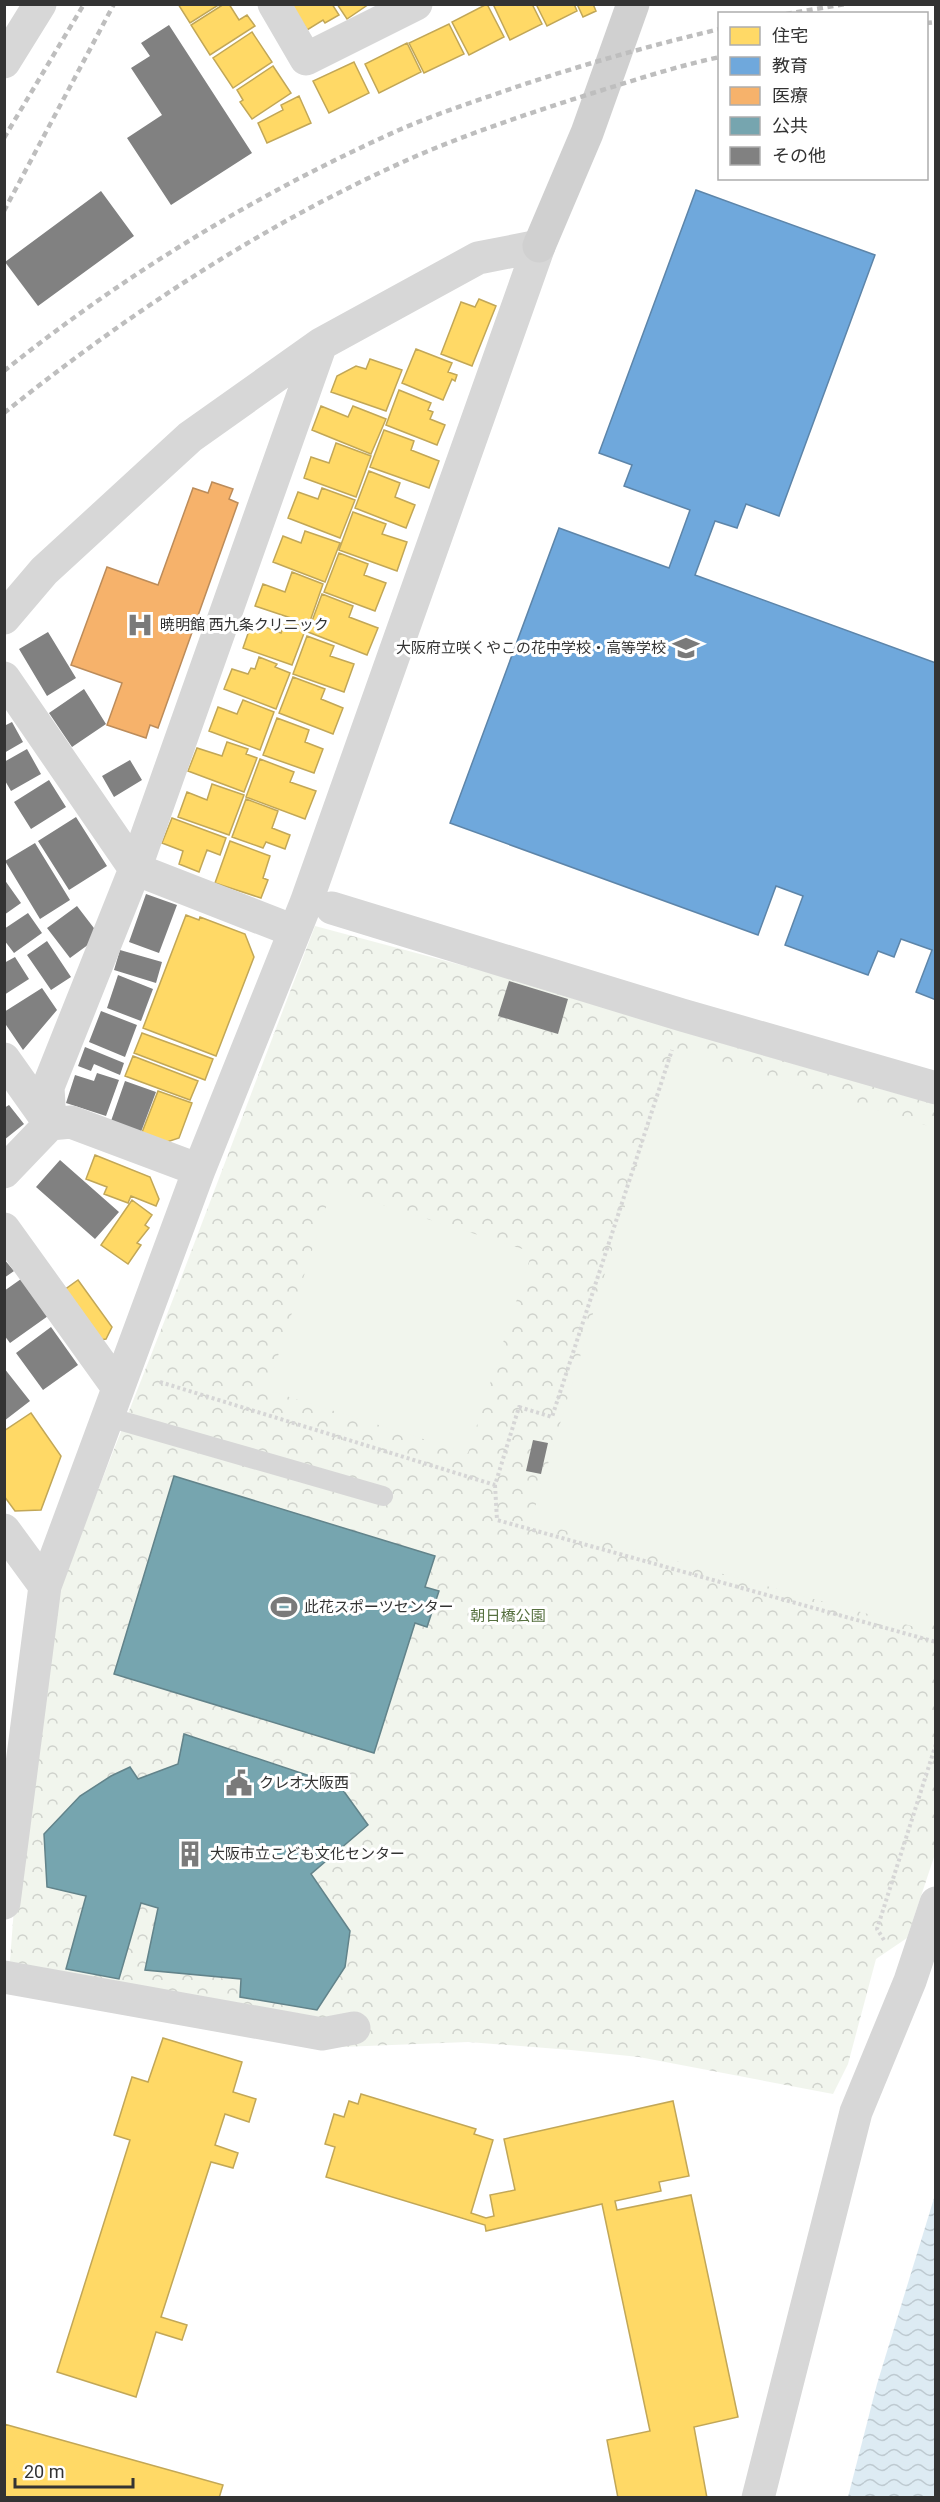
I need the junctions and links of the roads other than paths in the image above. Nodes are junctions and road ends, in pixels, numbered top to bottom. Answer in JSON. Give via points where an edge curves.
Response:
{"nodes":[{"id":1,"x":40,"y":4,"type":"edge"},
{"id":2,"x":274,"y":4,"type":"edge"},
{"id":3,"x":416,"y":4,"type":"edge"},
{"id":4,"x":633,"y":4,"type":"edge"},
{"id":5,"x":4,"y":62,"type":"edge"},
{"id":6,"x":539,"y":246,"type":"junction"},
{"id":7,"x":321,"y":344,"type":"junction"},
{"id":8,"x":4,"y":618,"type":"edge"},
{"id":9,"x":4,"y":678,"type":"edge"},
{"id":10,"x":135,"y":869,"type":"junction"},
{"id":11,"x":332,"y":908,"type":"dead end"},
{"id":12,"x":294,"y":931,"type":"junction"},
{"id":13,"x":4,"y":1059,"type":"edge"},
{"id":14,"x":936,"y":1088,"type":"edge"},
{"id":15,"x":50,"y":1124,"type":"junction"},
{"id":16,"x":199,"y":1170,"type":"junction"},
{"id":17,"x":4,"y":1172,"type":"edge"},
{"id":18,"x":4,"y":1229,"type":"edge"},
{"id":19,"x":117,"y":1392,"type":"junction"},
{"id":20,"x":383,"y":1496,"type":"dead end"},
{"id":21,"x":4,"y":1530,"type":"edge"},
{"id":22,"x":45,"y":1586,"type":"junction"},
{"id":23,"x":10,"y":1806,"type":"edge"},
{"id":24,"x":4,"y":1903,"type":"edge"},
{"id":25,"x":936,"y":1903,"type":"edge"},
{"id":26,"x":4,"y":1977,"type":"edge"},
{"id":27,"x":354,"y":2028,"type":"dead end"},
{"id":28,"x":759,"y":2498,"type":"edge"}],
"edges":[{"from":1,"to":5,"type":"street"},
{"from":2,"to":3,"type":"street","via":[[306,60]]},
{"from":4,"to":6,"type":"street","via":[[587,133]]},
{"from":6,"to":7,"type":"street","via":[[478,258]]},
{"from":6,"to":12,"type":"street"},
{"from":7,"to":8,"type":"street","via":[[190,437],[44,571]]},
{"from":7,"to":10,"type":"street"},
{"from":9,"to":10,"type":"street"},
{"from":10,"to":12,"type":"street"},
{"from":10,"to":15,"type":"street","via":[[48,1087]]},
{"from":11,"to":14,"type":"street"},
{"from":12,"to":16,"type":"street"},
{"from":13,"to":15,"type":"street"},
{"from":15,"to":16,"type":"street","via":[[71,1122]]},
{"from":15,"to":17,"type":"street"},
{"from":16,"to":19,"type":"street"},
{"from":18,"to":19,"type":"street"},
{"from":19,"to":20,"type":"lane"},
{"from":19,"to":22,"type":"street"},
{"from":21,"to":22,"type":"street"},
{"from":22,"to":23,"type":"street"},
{"from":23,"to":24,"type":"street"},
{"from":25,"to":28,"type":"street","via":[[910,1981],[856,2112]]},
{"from":26,"to":27,"type":"street","via":[[322,2034]]}]}
